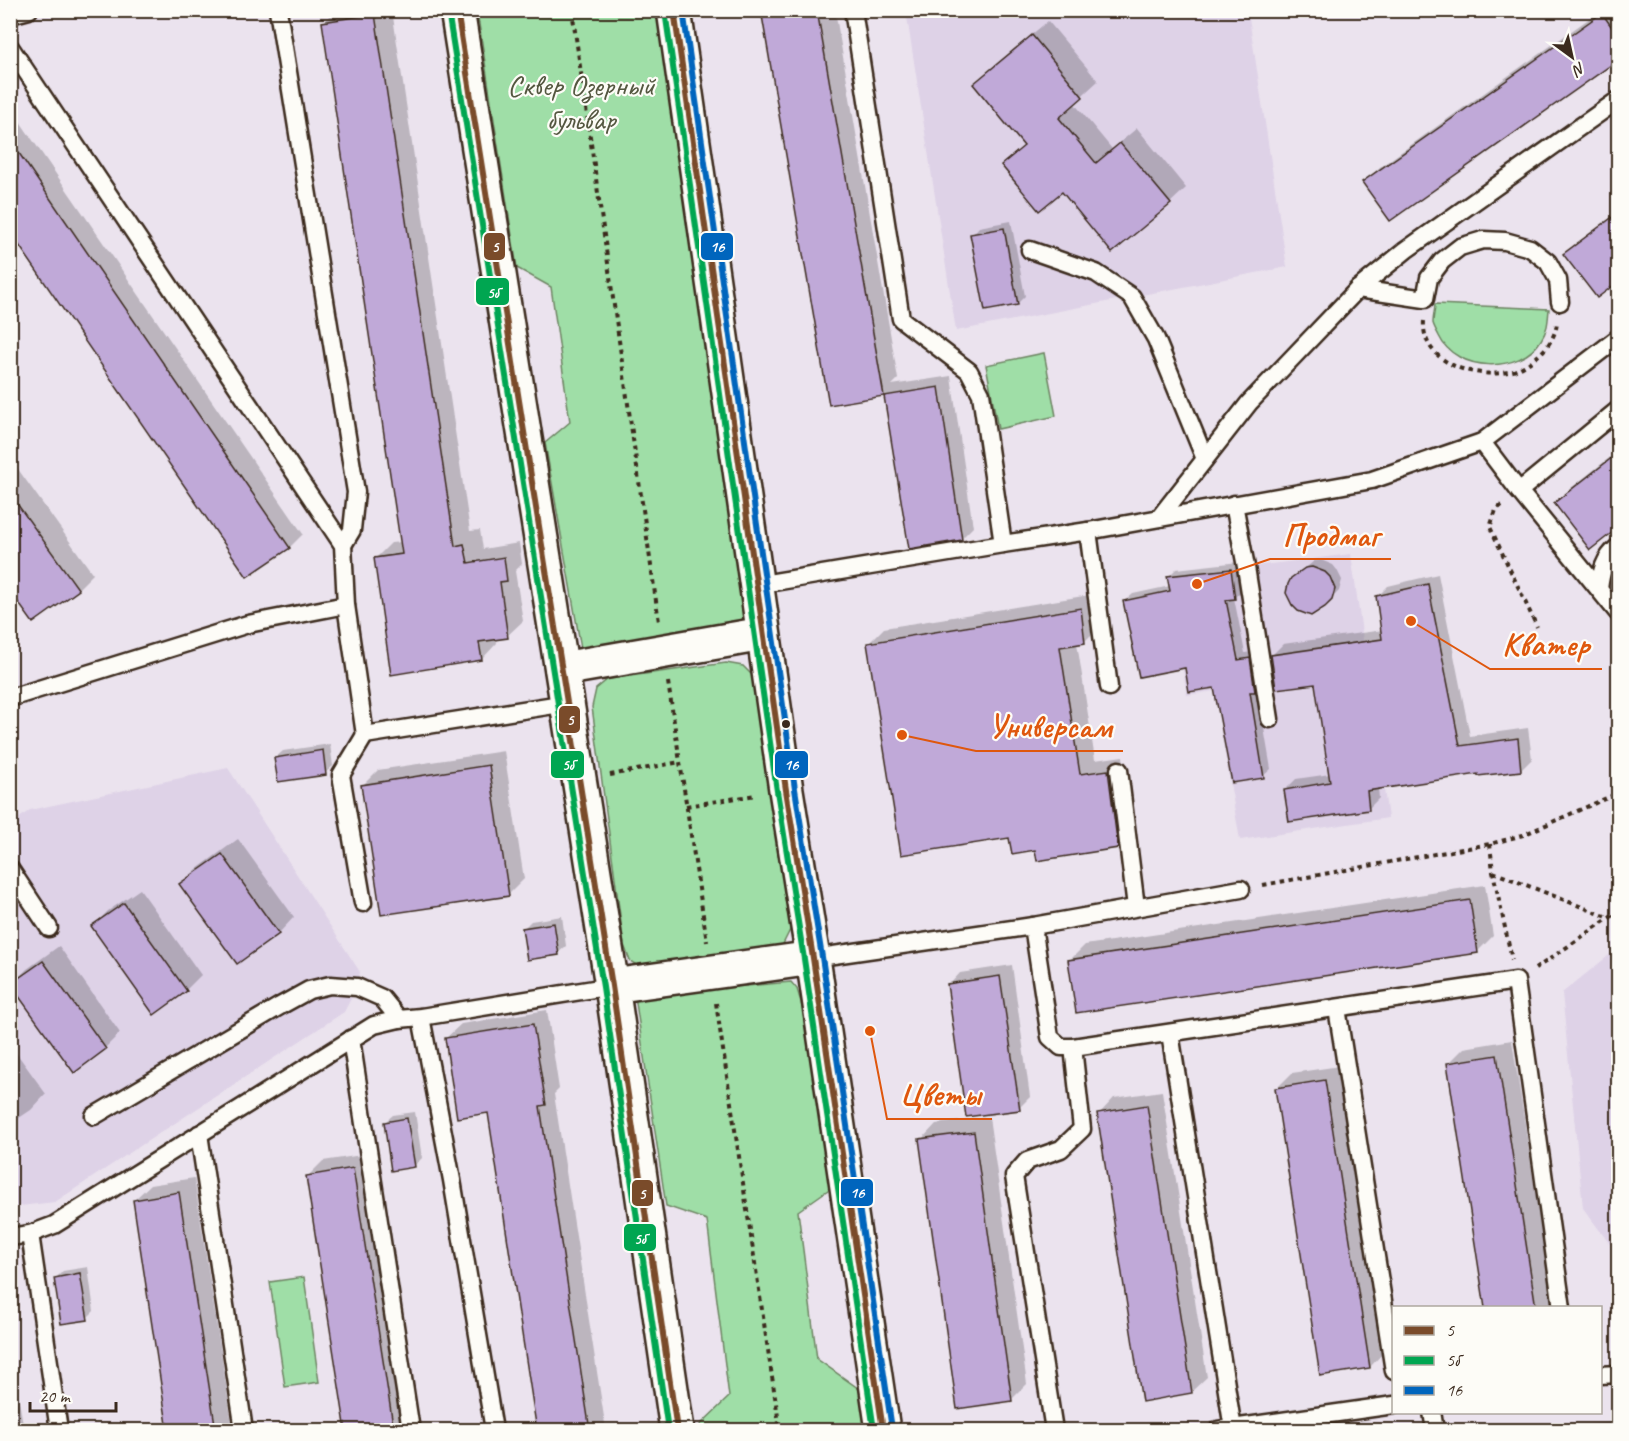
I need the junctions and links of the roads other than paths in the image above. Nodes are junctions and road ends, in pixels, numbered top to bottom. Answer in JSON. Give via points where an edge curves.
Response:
{"nodes":[{"id":1,"x":29,"y":10,"type":"edge"},
{"id":2,"x":278,"y":10,"type":"edge"},
{"id":3,"x":457,"y":10,"type":"edge"},
{"id":4,"x":674,"y":10,"type":"edge"},
{"id":5,"x":853,"y":10,"type":"edge"},
{"id":6,"x":10,"y":15,"type":"edge"},
{"id":7,"x":10,"y":47,"type":"edge"},
{"id":8,"x":1618,"y":100,"type":"edge"},
{"id":9,"x":1030,"y":250,"type":"dead end"},
{"id":10,"x":1358,"y":289,"type":"junction"},
{"id":11,"x":1560,"y":302,"type":"road end"},
{"id":12,"x":1618,"y":338,"type":"edge"},
{"id":13,"x":1618,"y":410,"type":"edge"},
{"id":14,"x":1482,"y":442,"type":"junction"},
{"id":15,"x":1205,"y":459,"type":"junction"},
{"id":16,"x":1519,"y":491,"type":"junction"},
{"id":17,"x":1234,"y":504,"type":"junction"},
{"id":18,"x":1159,"y":519,"type":"junction"},
{"id":19,"x":1088,"y":531,"type":"junction"},
{"id":20,"x":1004,"y":544,"type":"junction"},
{"id":21,"x":344,"y":545,"type":"junction"},
{"id":22,"x":1618,"y":547,"type":"edge"},
{"id":23,"x":756,"y":585,"type":"junction"},
{"id":24,"x":1599,"y":589,"type":"junction"},
{"id":25,"x":346,"y":605,"type":"junction"},
{"id":26,"x":1618,"y":613,"type":"edge"},
{"id":27,"x":763,"y":634,"type":"junction"},
{"id":28,"x":562,"y":669,"type":"junction"},
{"id":29,"x":1109,"y":687,"type":"dead end"},
{"id":30,"x":10,"y":698,"type":"edge"},
{"id":31,"x":567,"y":703,"type":"junction"},
{"id":32,"x":1270,"y":719,"type":"dead end"},
{"id":33,"x":365,"y":735,"type":"junction"},
{"id":34,"x":1119,"y":770,"type":"dead end"},
{"id":35,"x":10,"y":869,"type":"edge"},
{"id":36,"x":1242,"y":889,"type":"road end"},
{"id":37,"x":363,"y":903,"type":"dead end"},
{"id":38,"x":1136,"y":908,"type":"junction"},
{"id":39,"x":1033,"y":926,"type":"junction"},
{"id":40,"x":49,"y":928,"type":"dead end"},
{"id":41,"x":813,"y":958,"type":"junction"},
{"id":42,"x":612,"y":986,"type":"junction"},
{"id":43,"x":1337,"y":1008,"type":"junction"},
{"id":44,"x":421,"y":1017,"type":"junction"},
{"id":45,"x":399,"y":1019,"type":"junction"},
{"id":46,"x":1170,"y":1033,"type":"junction"},
{"id":47,"x":351,"y":1039,"type":"junction"},
{"id":48,"x":1073,"y":1047,"type":"junction"},
{"id":49,"x":94,"y":1116,"type":"dead end"},
{"id":50,"x":199,"y":1134,"type":"junction"},
{"id":51,"x":30,"y":1234,"type":"junction"},
{"id":52,"x":10,"y":1237,"type":"edge"},
{"id":53,"x":1562,"y":1306,"type":"edge"},
{"id":54,"x":1392,"y":1358,"type":"edge"},
{"id":55,"x":1618,"y":1374,"type":"edge"},
{"id":56,"x":1602,"y":1375,"type":"edge"},
{"id":57,"x":1392,"y":1405,"type":"edge"},
{"id":58,"x":1432,"y":1414,"type":"edge"},
{"id":59,"x":1226,"y":1430,"type":"edge"},
{"id":60,"x":59,"y":1431,"type":"edge"},
{"id":61,"x":244,"y":1431,"type":"edge"},
{"id":62,"x":411,"y":1431,"type":"edge"},
{"id":63,"x":494,"y":1431,"type":"edge"},
{"id":64,"x":677,"y":1431,"type":"edge"},
{"id":65,"x":883,"y":1431,"type":"edge"},
{"id":66,"x":1054,"y":1431,"type":"edge"},
{"id":67,"x":1435,"y":1431,"type":"edge"}],
"edges":[{"from":1,"to":6,"type":"lane"},
{"from":2,"to":21,"type":"lane","via":[[357,492],[352,530]]},
{"from":3,"to":28,"type":"street"},
{"from":4,"to":23,"type":"street"},
{"from":5,"to":20,"type":"lane","via":[[901,320],[969,371],[981,394]]},
{"from":7,"to":21,"type":"lane"},
{"from":8,"to":10,"type":"lane","via":[[1406,250]]},
{"from":9,"to":15,"type":"lane","via":[[1096,273],[1132,297],[1156,339]]},
{"from":10,"to":11,"type":"lane","via":[[1425,299],[1429,278],[1442,261],[1460,247],[1483,240],[1530,248],[1548,262],[1558,280]]},
{"from":10,"to":15,"type":"lane","via":[[1249,403]]},
{"from":12,"to":14,"type":"lane"},
{"from":13,"to":16,"type":"lane"},
{"from":14,"to":16,"type":"lane"},
{"from":14,"to":17,"type":"lane","via":[[1372,480]]},
{"from":15,"to":18,"type":"lane"},
{"from":16,"to":24,"type":"lane"},
{"from":17,"to":18,"type":"lane"},
{"from":17,"to":32,"type":"lane"},
{"from":18,"to":19,"type":"lane"},
{"from":19,"to":20,"type":"lane"},
{"from":19,"to":29,"type":"lane"},
{"from":20,"to":23,"type":"lane"},
{"from":21,"to":25,"type":"lane"},
{"from":22,"to":24,"type":"lane","via":[[1601,570]]},
{"from":23,"to":27,"type":"street"},
{"from":24,"to":26,"type":"lane"},
{"from":25,"to":30,"type":"lane","via":[[248,624]]},
{"from":25,"to":33,"type":"lane"},
{"from":27,"to":28,"type":"street"},
{"from":27,"to":41,"type":"street"},
{"from":28,"to":31,"type":"street"},
{"from":31,"to":33,"type":"lane"},
{"from":31,"to":42,"type":"street"},
{"from":33,"to":37,"type":"lane","via":[[341,775]]},
{"from":34,"to":38,"type":"lane"},
{"from":35,"to":40,"type":"lane"},
{"from":36,"to":38,"type":"lane"},
{"from":38,"to":39,"type":"lane"},
{"from":39,"to":41,"type":"lane"},
{"from":39,"to":48,"type":"lane","via":[[1050,1037],[1061,1047]]},
{"from":41,"to":42,"type":"street"},
{"from":41,"to":65,"type":"street"},
{"from":42,"to":44,"type":"lane"},
{"from":42,"to":64,"type":"street"},
{"from":43,"to":46,"type":"lane"},
{"from":43,"to":53,"type":"lane","via":[[1516,981]]},
{"from":43,"to":54,"type":"lane"},
{"from":44,"to":45,"type":"lane"},
{"from":44,"to":63,"type":"lane"},
{"from":45,"to":47,"type":"lane","via":[[374,1025]]},
{"from":45,"to":49,"type":"lane","via":[[382,998],[357,987],[330,985],[309,990]]},
{"from":46,"to":48,"type":"lane"},
{"from":46,"to":59,"type":"lane"},
{"from":47,"to":50,"type":"lane"},
{"from":47,"to":62,"type":"lane"},
{"from":48,"to":66,"type":"lane","via":[[1082,1129],[1061,1149],[1027,1161],[1014,1176]]},
{"from":50,"to":51,"type":"lane","via":[[54,1225]]},
{"from":50,"to":61,"type":"lane"},
{"from":51,"to":52,"type":"lane"},
{"from":51,"to":60,"type":"lane"},
{"from":55,"to":56,"type":"lane"},
{"from":57,"to":59,"type":"lane"},
{"from":58,"to":67,"type":"lane"}]}
